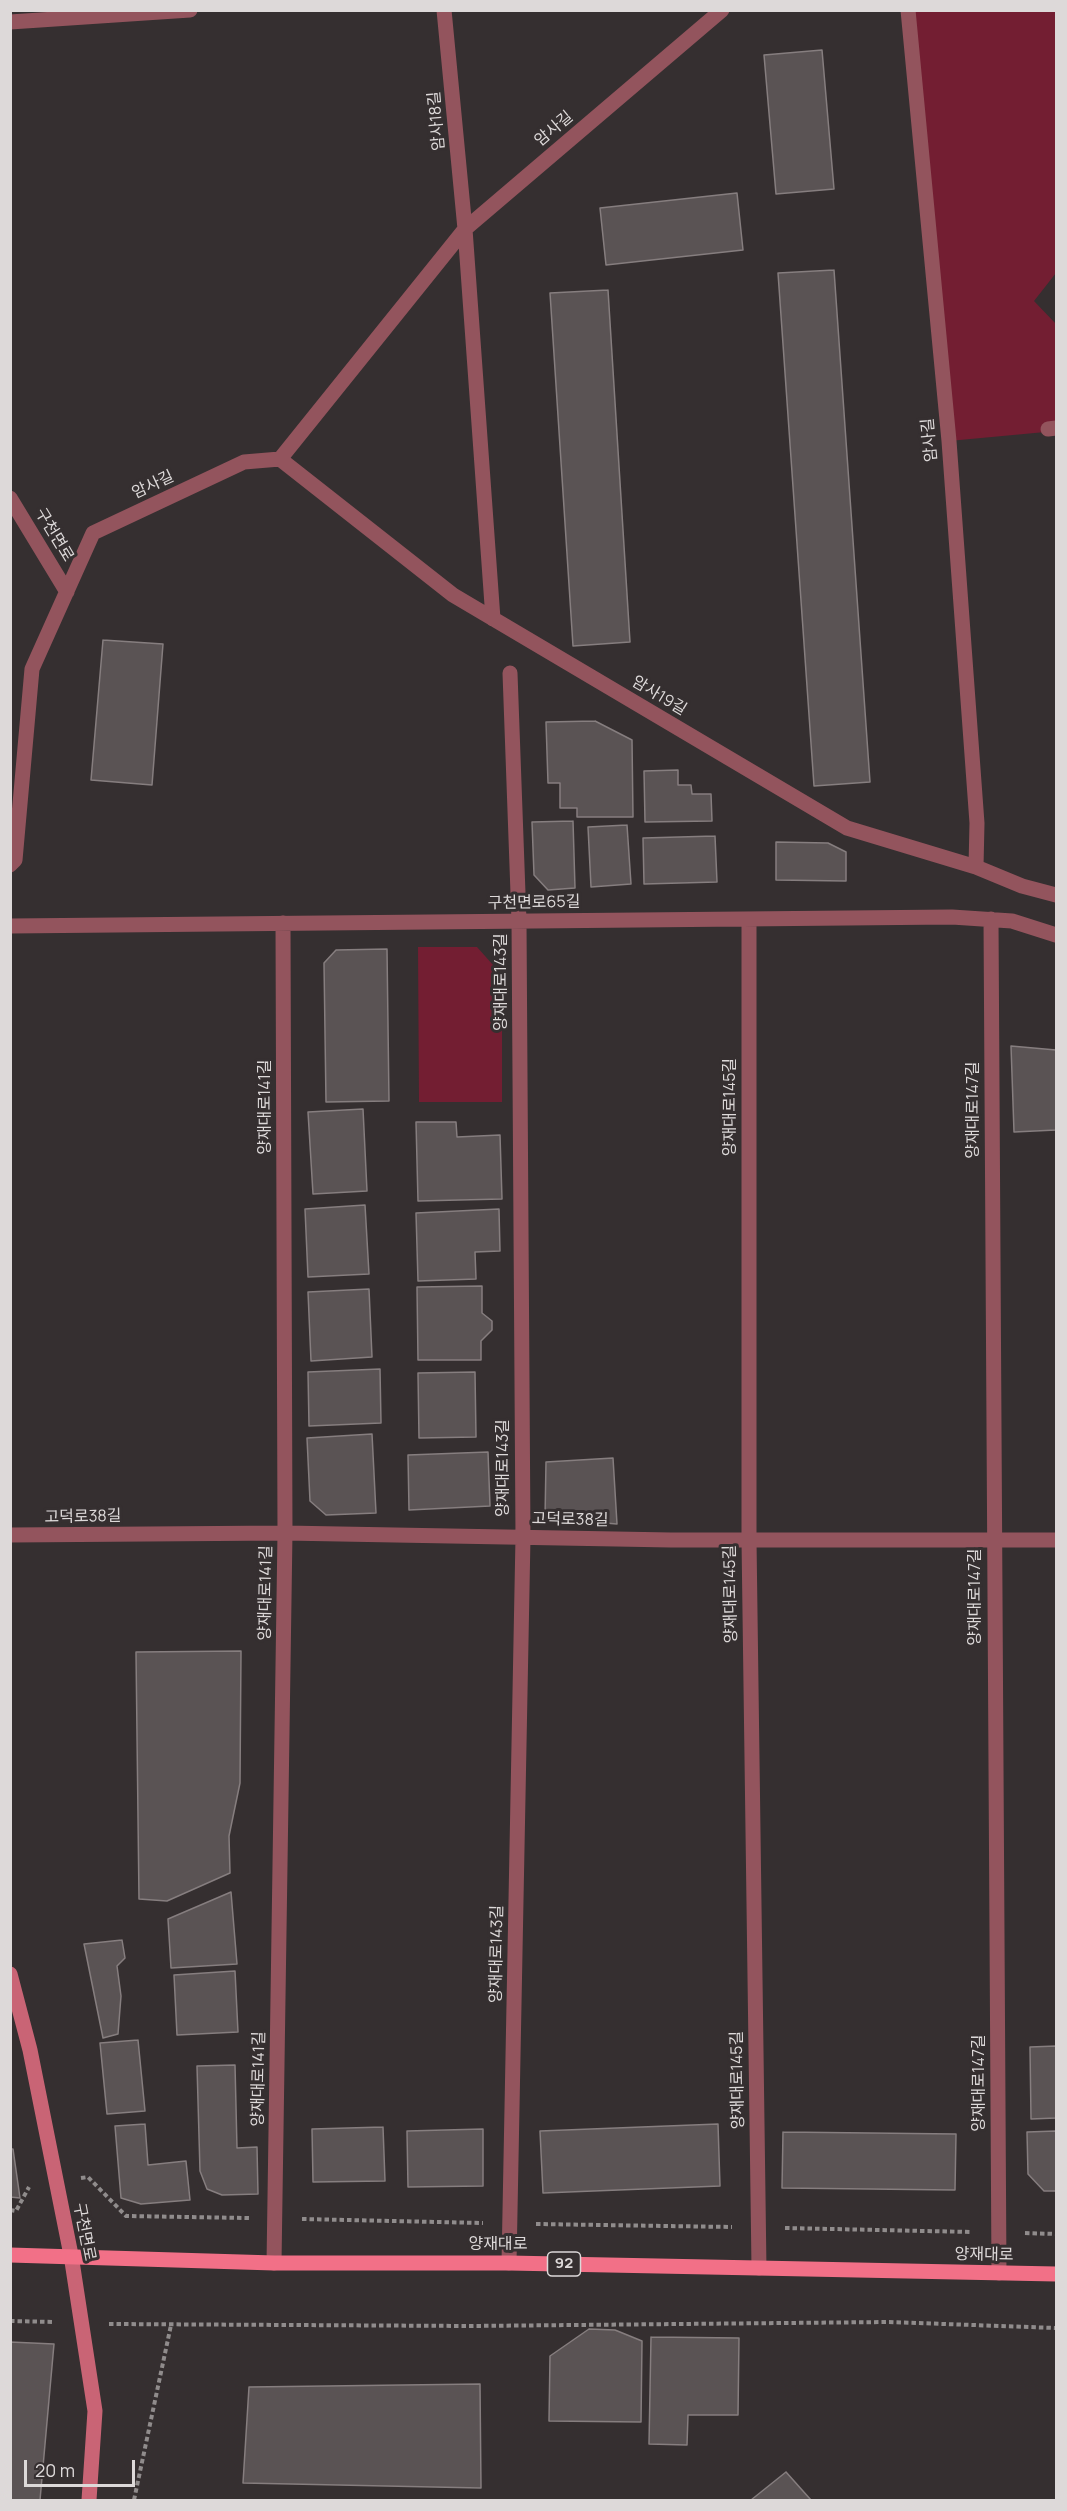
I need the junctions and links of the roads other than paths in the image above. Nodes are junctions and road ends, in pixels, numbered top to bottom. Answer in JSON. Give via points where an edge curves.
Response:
{"nodes":[{"id":1,"x":190,"y":10,"type":"edge"},
{"id":2,"x":444,"y":10,"type":"edge"},
{"id":3,"x":722,"y":10,"type":"edge"},
{"id":4,"x":908,"y":10,"type":"edge"},
{"id":5,"x":10,"y":22,"type":"edge"},
{"id":6,"x":465,"y":229,"type":"junction"},
{"id":7,"x":280,"y":459,"type":"junction"},
{"id":8,"x":10,"y":498,"type":"edge"},
{"id":9,"x":66,"y":592,"type":"junction"},
{"id":10,"x":493,"y":619,"type":"junction"},
{"id":11,"x":510,"y":674,"type":"dead end"},
{"id":12,"x":10,"y":866,"type":"edge"},
{"id":13,"x":976,"y":867,"type":"junction"},
{"id":14,"x":1056,"y":895,"type":"edge"},
{"id":15,"x":748,"y":919,"type":"junction"},
{"id":16,"x":991,"y":920,"type":"junction"},
{"id":17,"x":519,"y":921,"type":"junction"},
{"id":18,"x":283,"y":923,"type":"junction"},
{"id":19,"x":10,"y":926,"type":"edge"},
{"id":20,"x":1056,"y":935,"type":"edge"},
{"id":21,"x":285,"y":1533,"type":"junction"},
{"id":22,"x":10,"y":1535,"type":"edge"},
{"id":23,"x":523,"y":1537,"type":"junction"},
{"id":24,"x":748,"y":1540,"type":"junction"},
{"id":25,"x":993,"y":1540,"type":"junction"},
{"id":26,"x":1056,"y":1540,"type":"edge"},
{"id":27,"x":10,"y":1974,"type":"edge"},
{"id":28,"x":10,"y":2255,"type":"edge"},
{"id":29,"x":71,"y":2255,"type":"junction"},
{"id":30,"x":274,"y":2263,"type":"junction"},
{"id":31,"x":509,"y":2263,"type":"junction"},
{"id":32,"x":759,"y":2268,"type":"junction"},
{"id":33,"x":999,"y":2273,"type":"junction"},
{"id":34,"x":1056,"y":2274,"type":"edge"},
{"id":35,"x":89,"y":2500,"type":"edge"}],
"edges":[{"from":1,"to":5,"type":"street"},
{"from":2,"to":6,"type":"street","name":"암사18길"},
{"from":3,"to":6,"type":"street","name":"암사길"},
{"from":4,"to":13,"type":"street","name":"암사길","via":[[949,441],[977,823]]},
{"from":6,"to":7,"type":"street","name":"암사길"},
{"from":6,"to":10,"type":"street"},
{"from":7,"to":9,"type":"street","name":"암사길","via":[[244,462],[93,533]]},
{"from":7,"to":10,"type":"street","name":"암사19길","via":[[453,595]]},
{"from":8,"to":9,"type":"street","name":"구천면로"},
{"from":9,"to":12,"type":"street","name":"암사길","via":[[32,669],[15,860]]},
{"from":10,"to":13,"type":"street","name":"암사19길","via":[[847,828]]},
{"from":11,"to":17,"type":"street","name":"양재대로143길"},
{"from":13,"to":14,"type":"street","name":"암사19길"},
{"from":15,"to":16,"type":"street","name":"구천면로65길"},
{"from":15,"to":17,"type":"street","name":"구천면로65길"},
{"from":15,"to":24,"type":"street","name":"양재대로145길"},
{"from":16,"to":20,"type":"street","name":"구천면로65길","via":[[1012,921]]},
{"from":16,"to":25,"type":"street","name":"양재대로147길"},
{"from":17,"to":18,"type":"street","name":"구천면로65길"},
{"from":17,"to":23,"type":"street","name":"양재대로143길"},
{"from":18,"to":19,"type":"street","name":"구천면로65길"},
{"from":18,"to":21,"type":"street","name":"양재대로141길"},
{"from":21,"to":22,"type":"street","name":"고덕로38길"},
{"from":21,"to":23,"type":"street","name":"고덕로38길"},
{"from":21,"to":30,"type":"street","name":"양재대로141길"},
{"from":23,"to":24,"type":"street","name":"고덕로38길"},
{"from":23,"to":31,"type":"street","name":"양재대로143길"},
{"from":24,"to":25,"type":"street","name":"고덕로38길"},
{"from":24,"to":32,"type":"street","name":"양재대로145길"},
{"from":25,"to":26,"type":"street","name":"고덕로38길"},
{"from":25,"to":33,"type":"street","name":"양재대로147길"},
{"from":27,"to":29,"type":"main road","name":"구천면로","via":[[30,2050]]},
{"from":28,"to":29,"type":"main road","name":"양재대로","number":"92"},
{"from":29,"to":30,"type":"main road","name":"양재대로","number":"92"},
{"from":29,"to":35,"type":"main road","name":"구천면로","via":[[95,2411]]},
{"from":30,"to":31,"type":"main road","name":"양재대로","number":"92"},
{"from":31,"to":32,"type":"main road","name":"양재대로","number":"92"},
{"from":32,"to":33,"type":"main road","name":"양재대로","number":"92"},
{"from":33,"to":34,"type":"main road","name":"양재대로","number":"92"}]}
